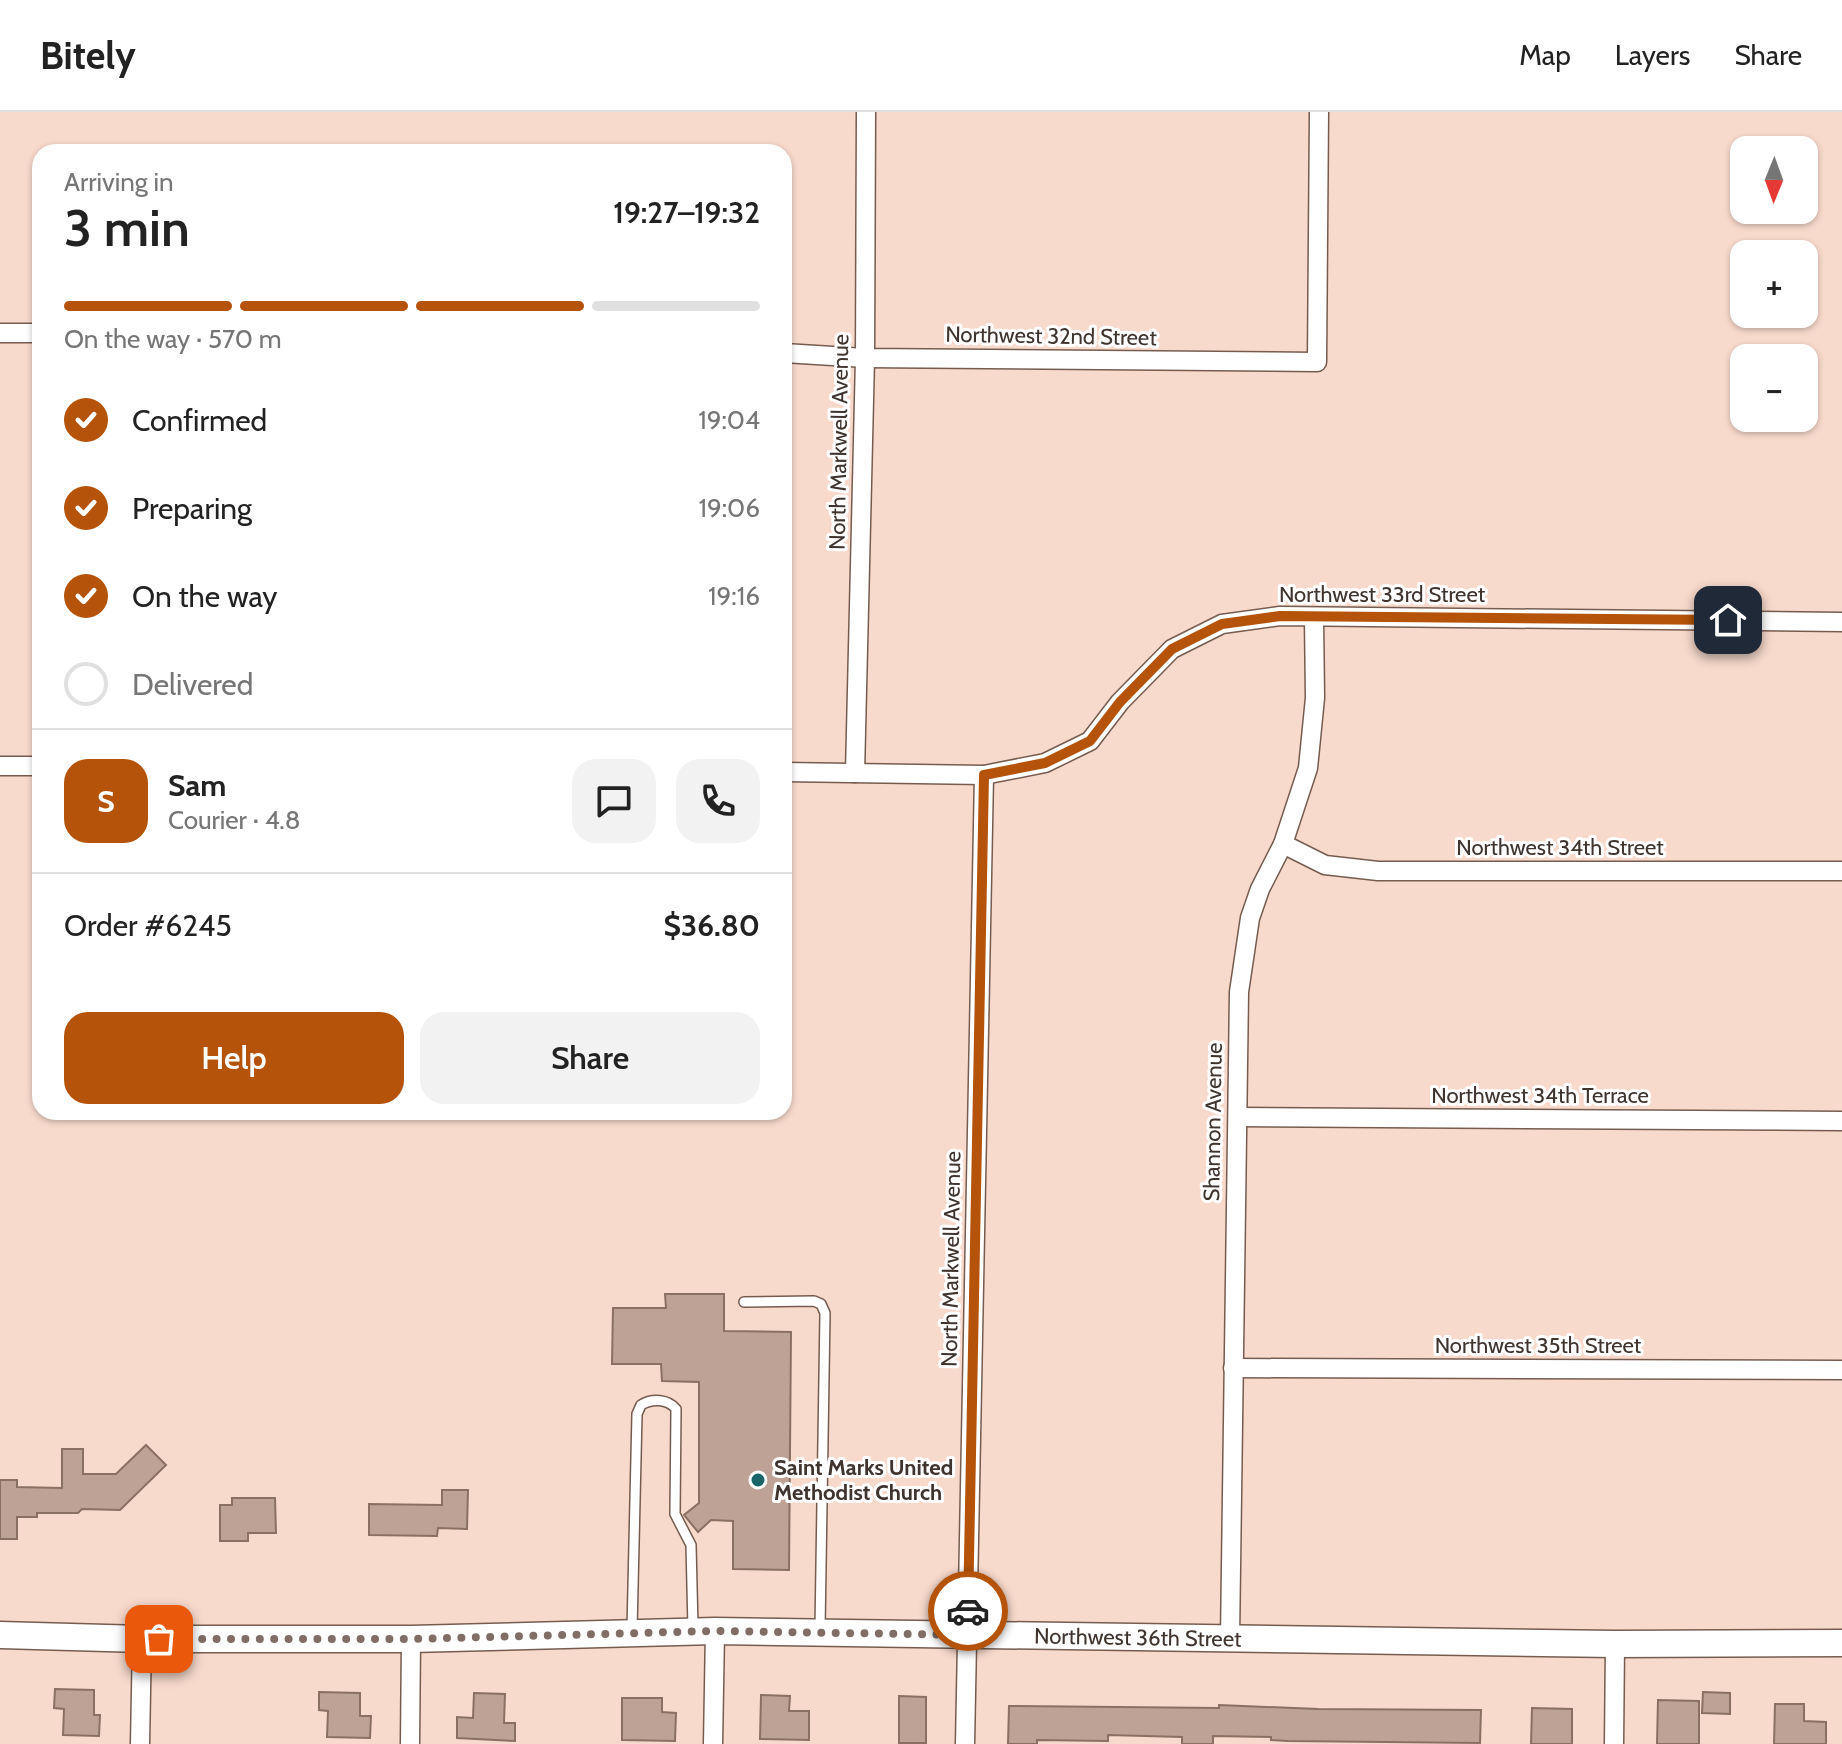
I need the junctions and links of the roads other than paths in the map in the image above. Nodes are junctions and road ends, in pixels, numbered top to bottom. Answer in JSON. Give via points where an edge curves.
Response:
{"nodes":[{"id":1,"x":866,"y":112,"type":"edge"},
{"id":2,"x":1319,"y":112,"type":"edge"},
{"id":3,"x":0,"y":333,"type":"edge"},
{"id":4,"x":32,"y":333,"type":"edge"},
{"id":5,"x":792,"y":353,"type":"edge"},
{"id":6,"x":865,"y":358,"type":"junction"},
{"id":7,"x":1314,"y":618,"type":"junction"},
{"id":8,"x":1842,"y":622,"type":"edge"},
{"id":9,"x":0,"y":766,"type":"edge"},
{"id":10,"x":32,"y":766,"type":"edge"},
{"id":11,"x":792,"y":772,"type":"edge"},
{"id":12,"x":855,"y":773,"type":"junction"},
{"id":13,"x":984,"y":775,"type":"junction"},
{"id":14,"x":1283,"y":844,"type":"junction"},
{"id":15,"x":1842,"y":871,"type":"edge"},
{"id":16,"x":1238,"y":1117,"type":"junction"},
{"id":17,"x":1842,"y":1121,"type":"edge"},
{"id":18,"x":744,"y":1302,"type":"dead end"},
{"id":19,"x":1233,"y":1368,"type":"junction"},
{"id":20,"x":1842,"y":1370,"type":"edge"},
{"id":21,"x":704,"y":1631,"type":"junction"},
{"id":22,"x":820,"y":1632,"type":"junction"},
{"id":23,"x":632,"y":1633,"type":"junction"},
{"id":24,"x":0,"y":1635,"type":"edge"},
{"id":25,"x":967,"y":1635,"type":"junction"},
{"id":26,"x":142,"y":1639,"type":"junction"},
{"id":27,"x":411,"y":1639,"type":"junction"},
{"id":28,"x":1230,"y":1639,"type":"junction"},
{"id":29,"x":1842,"y":1643,"type":"edge"},
{"id":30,"x":1615,"y":1644,"type":"junction"},
{"id":31,"x":140,"y":1744,"type":"edge"},
{"id":32,"x":410,"y":1744,"type":"edge"},
{"id":33,"x":713,"y":1744,"type":"edge"},
{"id":34,"x":965,"y":1744,"type":"edge"},
{"id":35,"x":1614,"y":1744,"type":"edge"}],
"edges":[{"from":1,"to":6,"type":"street","name":"North Markwell Avenue"},
{"from":2,"to":6,"type":"street","name":"Northwest 32nd Street","via":[[1317,362]]},
{"from":3,"to":4,"type":"street"},
{"from":5,"to":6,"type":"street","name":"Northwest 32nd Street"},
{"from":6,"to":12,"type":"street","name":"North Markwell Avenue"},
{"from":7,"to":8,"type":"street","name":"Northwest 33rd Street"},
{"from":7,"to":13,"type":"street","name":"Northwest 33rd Street","via":[[1280,616],[1222,624],[1172,649],[1090,741],[1045,763]]},
{"from":7,"to":14,"type":"street","name":"Shannon Avenue","via":[[1315,698],[1308,768]]},
{"from":9,"to":10,"type":"street"},
{"from":11,"to":12,"type":"street","name":"Northwest 33rd Street"},
{"from":12,"to":13,"type":"street","name":"Northwest 33rd Street"},
{"from":13,"to":25,"type":"street","name":"North Markwell Avenue"},
{"from":14,"to":15,"type":"street","name":"Northwest 34th Street","via":[[1325,865],[1378,871]]},
{"from":14,"to":16,"type":"street","name":"Shannon Avenue","via":[[1260,889],[1244,948]]},
{"from":16,"to":17,"type":"street","name":"Northwest 34th Terrace"},
{"from":16,"to":19,"type":"street","name":"Shannon Avenue"},
{"from":18,"to":22,"type":"lane","via":[[814,1301],[825,1313]]},
{"from":19,"to":20,"type":"street","name":"Northwest 35th Street"},
{"from":19,"to":28,"type":"street","name":"Shannon Avenue"},
{"from":21,"to":22,"type":"street","name":"Northwest 36th Street"},
{"from":21,"to":23,"type":"street","name":"Northwest 36th Street"},
{"from":21,"to":23,"type":"lane","via":[[691,1545],[675,1514],[676,1409],[655,1400],[641,1405],[637,1414]]},
{"from":21,"to":33,"type":"street"},
{"from":22,"to":25,"type":"street","name":"Northwest 36th Street"},
{"from":23,"to":27,"type":"street","name":"Northwest 36th Street"},
{"from":24,"to":26,"type":"street","name":"Northwest 36th Street"},
{"from":25,"to":28,"type":"street","name":"Northwest 36th Street"},
{"from":25,"to":34,"type":"street","name":"North Markwell Avenue"},
{"from":26,"to":27,"type":"street","name":"Northwest 36th Street"},
{"from":26,"to":31,"type":"street"},
{"from":27,"to":32,"type":"street"},
{"from":28,"to":30,"type":"street","name":"Northwest 36th Street"},
{"from":29,"to":30,"type":"street","name":"Northwest 36th Street"},
{"from":30,"to":35,"type":"street"}]}
